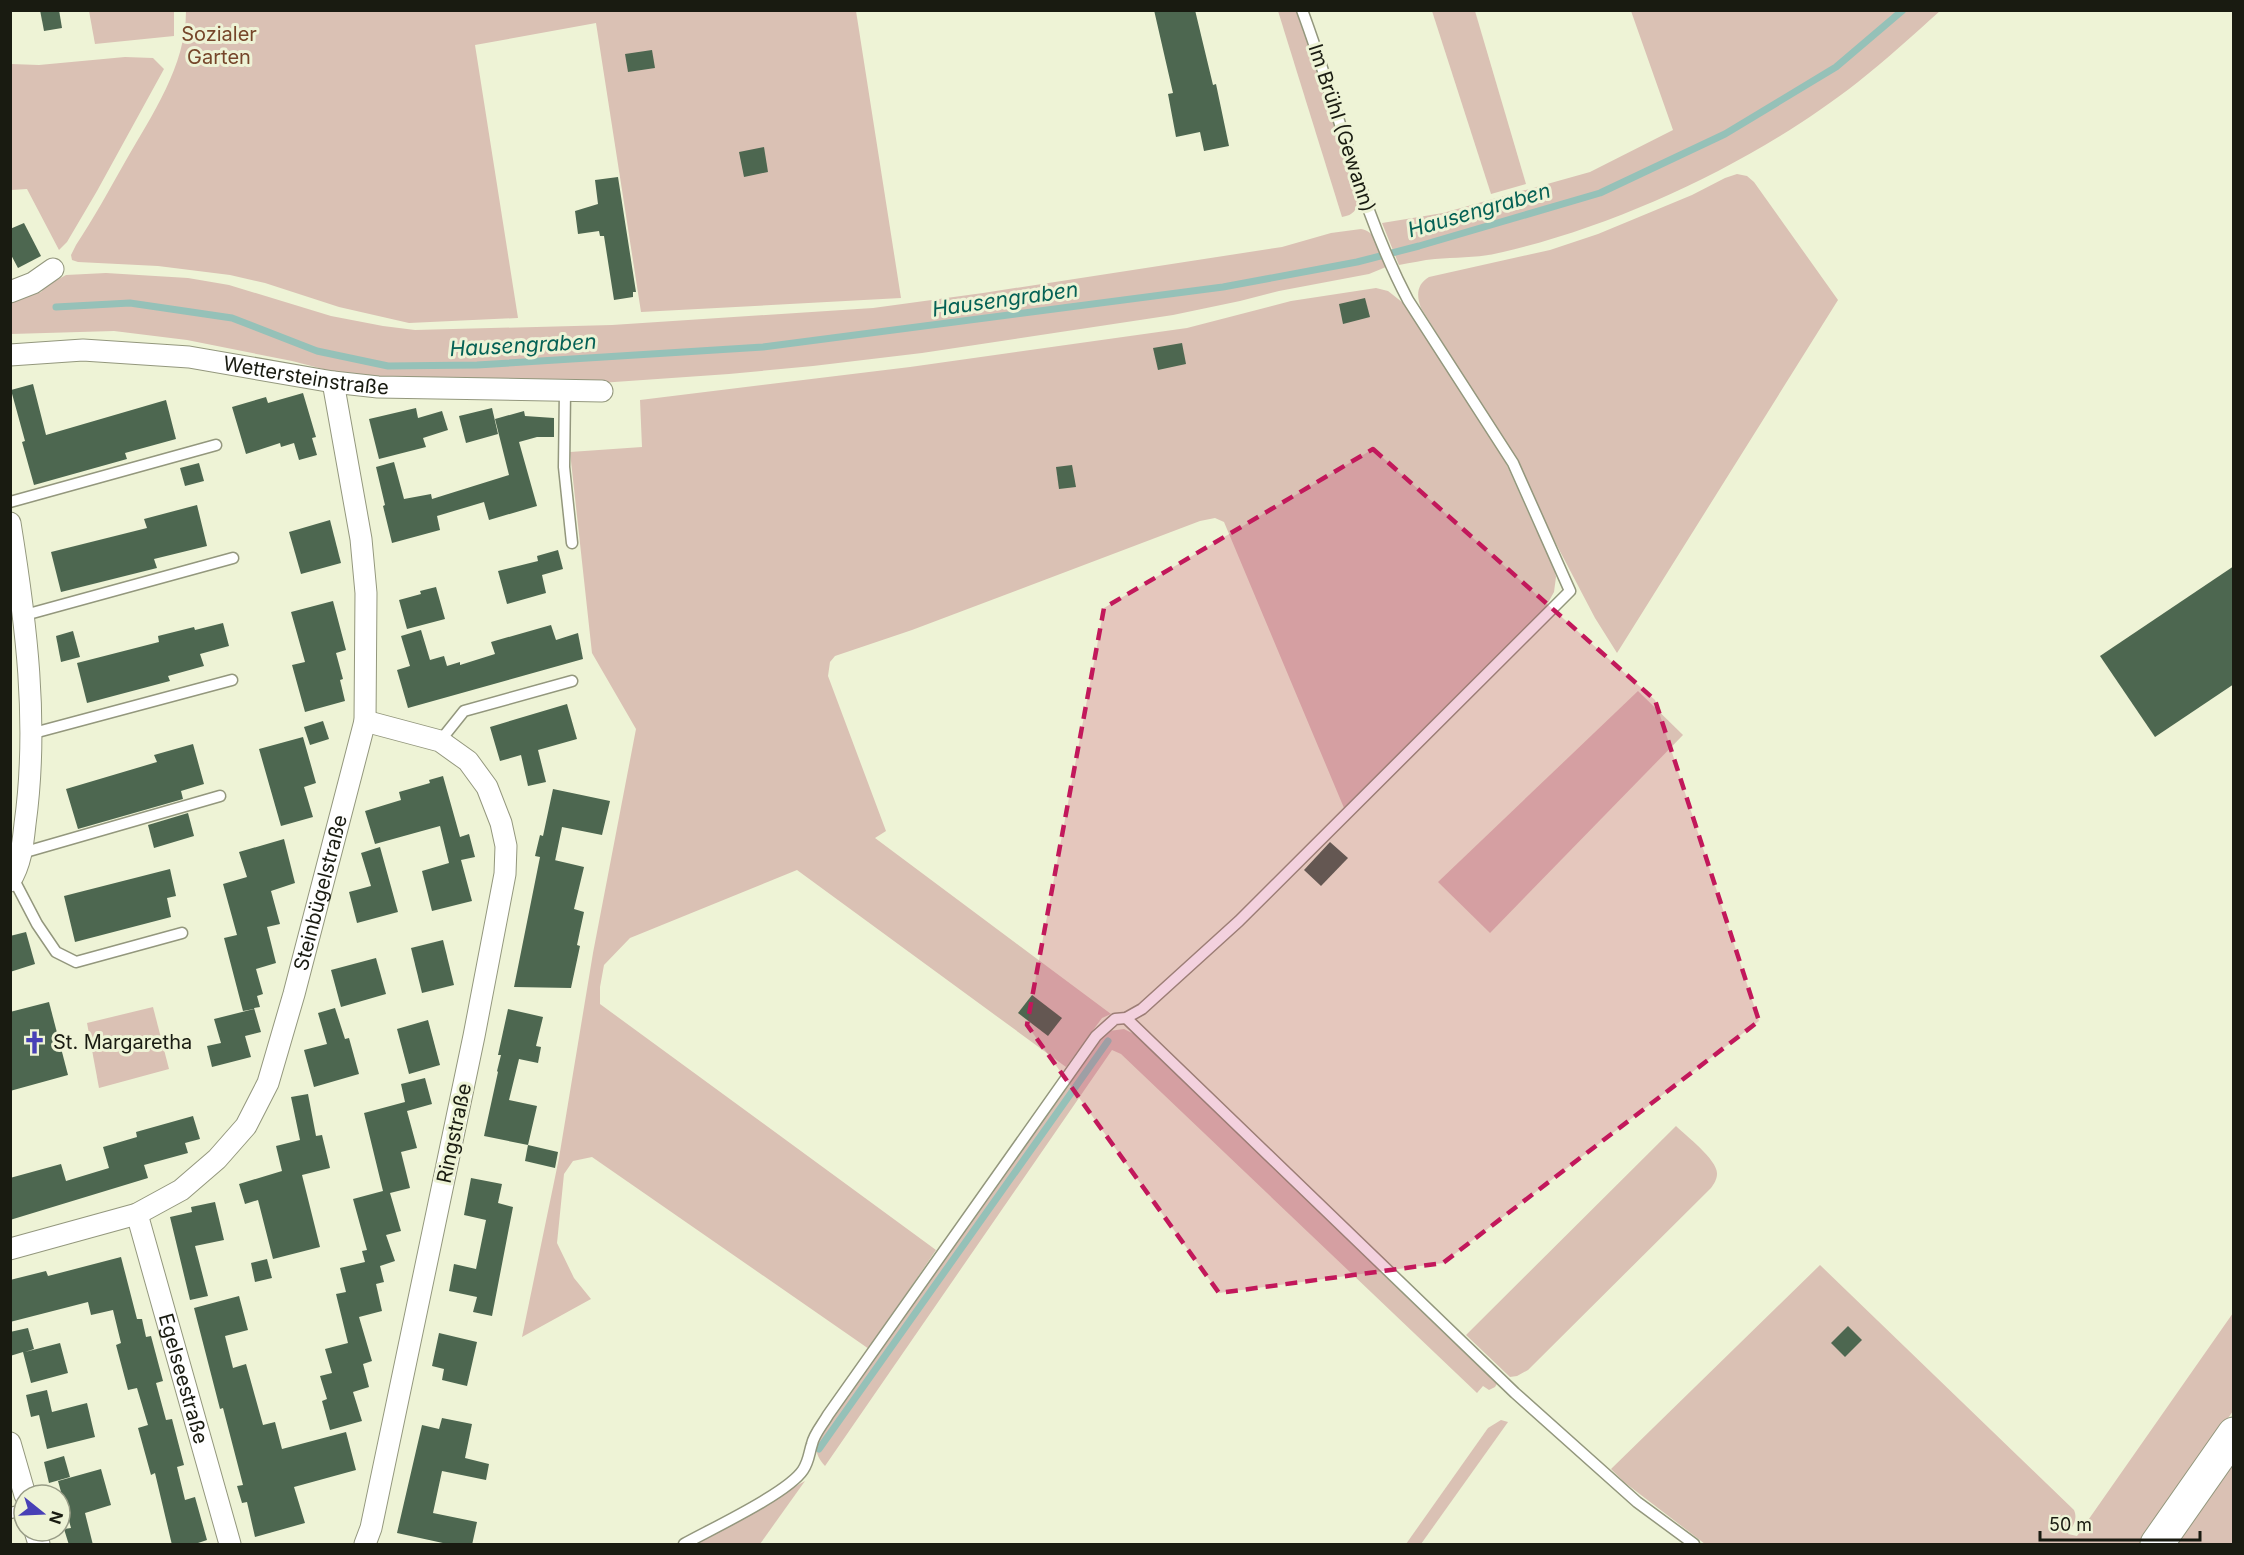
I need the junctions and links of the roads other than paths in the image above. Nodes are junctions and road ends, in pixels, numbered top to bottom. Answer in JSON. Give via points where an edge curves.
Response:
{"nodes":[{"id":1,"x":1302,"y":10,"type":"edge"},
{"id":2,"x":53,"y":269,"type":"dead end"},
{"id":3,"x":10,"y":292,"type":"edge"},
{"id":4,"x":10,"y":355,"type":"edge"},
{"id":5,"x":333,"y":382,"type":"junction"},
{"id":6,"x":565,"y":391,"type":"junction"},
{"id":7,"x":602,"y":391,"type":"dead end"},
{"id":8,"x":216,"y":445,"type":"dead end"},
{"id":9,"x":10,"y":502,"type":"edge"},
{"id":10,"x":10,"y":523,"type":"edge"},
{"id":11,"x":572,"y":543,"type":"dead end"},
{"id":12,"x":233,"y":558,"type":"dead end"},
{"id":13,"x":25,"y":615,"type":"junction"},
{"id":14,"x":232,"y":680,"type":"dead end"},
{"id":15,"x":572,"y":681,"type":"dead end"},
{"id":16,"x":365,"y":721,"type":"junction"},
{"id":17,"x":30,"y":734,"type":"junction"},
{"id":18,"x":440,"y":741,"type":"junction"},
{"id":19,"x":220,"y":796,"type":"dead end"},
{"id":20,"x":21,"y":853,"type":"junction"},
{"id":21,"x":12,"y":879,"type":"edge"},
{"id":22,"x":182,"y":933,"type":"dead end"},
{"id":23,"x":1126,"y":1018,"type":"junction"},
{"id":24,"x":137,"y":1214,"type":"junction"},
{"id":25,"x":10,"y":1249,"type":"edge"},
{"id":26,"x":2234,"y":1434,"type":"edge"},
{"id":27,"x":10,"y":1443,"type":"edge"},
{"id":28,"x":22,"y":1483,"type":"edge"},
{"id":29,"x":230,"y":1545,"type":"edge"},
{"id":30,"x":365,"y":1545,"type":"edge"},
{"id":31,"x":684,"y":1545,"type":"edge"},
{"id":32,"x":1694,"y":1545,"type":"edge"},
{"id":33,"x":2157,"y":1545,"type":"edge"}],
"edges":[{"from":1,"to":23,"type":"lane","name":"Im Brühl (Gewann)","via":[[1390,263],[1408,300],[1513,463],[1570,591],[1239,921],[1142,1010]]},
{"from":2,"to":3,"type":"street"},
{"from":4,"to":5,"type":"street","name":"Wettersteinstraße","via":[[83,350],[189,357]]},
{"from":5,"to":6,"type":"street","name":"Wettersteinstraße","via":[[378,387]]},
{"from":5,"to":16,"type":"street","name":"Steinbügelstraße","via":[[361,539],[366,593]]},
{"from":6,"to":7,"type":"street","name":"Wettersteinstraße"},
{"from":6,"to":11,"type":"lane","via":[[564,467]]},
{"from":8,"to":9,"type":"lane"},
{"from":10,"to":13,"type":"street"},
{"from":12,"to":13,"type":"lane"},
{"from":13,"to":17,"type":"street"},
{"from":14,"to":17,"type":"lane"},
{"from":15,"to":18,"type":"lane","via":[[464,711]]},
{"from":16,"to":18,"type":"street","name":"Ringstraße"},
{"from":16,"to":24,"type":"street","name":"Steinbügelstraße","via":[[268,1083],[246,1126],[217,1159],[181,1190]]},
{"from":17,"to":20,"type":"street","via":[[30,792]]},
{"from":18,"to":30,"type":"street","name":"Ringstraße","via":[[468,761],[487,788],[506,846],[505,874]]},
{"from":19,"to":20,"type":"lane"},
{"from":20,"to":21,"type":"street"},
{"from":21,"to":22,"type":"lane","via":[[57,952],[76,962]]},
{"from":23,"to":31,"type":"lane","via":[[1115,1019],[1096,1036],[828,1415],[812,1442],[803,1472],[793,1482]]},
{"from":23,"to":32,"type":"lane","via":[[1515,1393],[1636,1502]]},
{"from":24,"to":25,"type":"street","name":"Steinbügelstraße"},
{"from":24,"to":29,"type":"street","name":"Egelseestraße"},
{"from":26,"to":33,"type":"main road"},
{"from":27,"to":28,"type":"street"}]}
